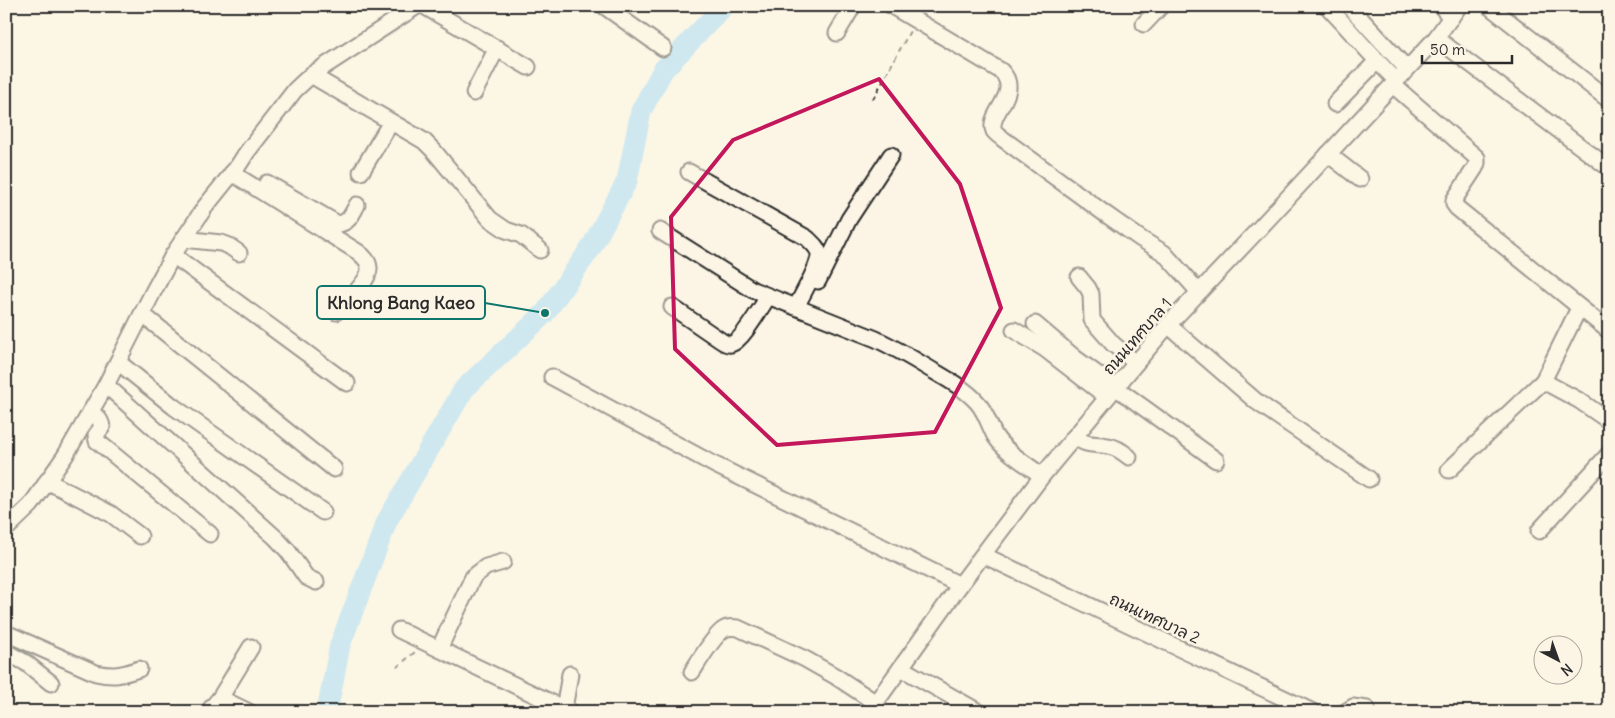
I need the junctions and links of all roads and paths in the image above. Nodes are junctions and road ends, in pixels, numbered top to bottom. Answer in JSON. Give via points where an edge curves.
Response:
{"nodes":[{"id":1,"x":417,"y":6,"type":"edge"},
{"id":2,"x":424,"y":6,"type":"edge"},
{"id":3,"x":604,"y":6,"type":"edge"},
{"id":4,"x":853,"y":6,"type":"edge"},
{"id":5,"x":892,"y":6,"type":"edge"},
{"id":6,"x":1161,"y":6,"type":"edge"},
{"id":7,"x":1327,"y":6,"type":"edge"},
{"id":8,"x":1349,"y":6,"type":"edge"},
{"id":9,"x":1441,"y":6,"type":"edge"},
{"id":10,"x":1489,"y":6,"type":"edge"},
{"id":11,"x":1455,"y":12,"type":"edge"},
{"id":12,"x":916,"y":20,"type":"junction"},
{"id":13,"x":1144,"y":24,"type":"dead end"},
{"id":14,"x":837,"y":33,"type":"dead end"},
{"id":15,"x":1436,"y":38,"type":"junction"},
{"id":16,"x":497,"y":48,"type":"junction"},
{"id":17,"x":663,"y":48,"type":"dead end"},
{"id":18,"x":1377,"y":62,"type":"junction"},
{"id":19,"x":528,"y":67,"type":"dead end"},
{"id":20,"x":312,"y":75,"type":"junction"},
{"id":21,"x":1399,"y":78,"type":"junction"},
{"id":22,"x":474,"y":93,"type":"dead end"},
{"id":23,"x":873,"y":99,"type":"dead end"},
{"id":24,"x":1609,"y":100,"type":"edge"},
{"id":25,"x":1335,"y":104,"type":"dead end"},
{"id":26,"x":391,"y":122,"type":"junction"},
{"id":27,"x":1328,"y":154,"type":"junction"},
{"id":28,"x":891,"y":155,"type":"dead end"},
{"id":29,"x":1609,"y":168,"type":"edge"},
{"id":30,"x":235,"y":170,"type":"junction"},
{"id":31,"x":361,"y":172,"type":"dead end"},
{"id":32,"x":689,"y":172,"type":"dead end"},
{"id":33,"x":1360,"y":179,"type":"dead end"},
{"id":34,"x":358,"y":205,"type":"dead end"},
{"id":35,"x":660,"y":231,"type":"dead end"},
{"id":36,"x":183,"y":239,"type":"junction"},
{"id":37,"x":540,"y":250,"type":"dead end"},
{"id":38,"x":239,"y":253,"type":"dead end"},
{"id":39,"x":173,"y":255,"type":"junction"},
{"id":40,"x":1079,"y":277,"type":"dead end"},
{"id":41,"x":1199,"y":292,"type":"junction"},
{"id":42,"x":768,"y":297,"type":"junction"},
{"id":43,"x":672,"y":307,"type":"dead end"},
{"id":44,"x":799,"y":308,"type":"junction"},
{"id":45,"x":1579,"y":308,"type":"junction"},
{"id":46,"x":336,"y":312,"type":"dead end"},
{"id":47,"x":142,"y":314,"type":"junction"},
{"id":48,"x":1035,"y":324,"type":"dead end"},
{"id":49,"x":1168,"y":325,"type":"junction"},
{"id":50,"x":1014,"y":330,"type":"dead end"},
{"id":51,"x":1609,"y":331,"type":"edge"},
{"id":52,"x":118,"y":362,"type":"junction"},
{"id":53,"x":1136,"y":363,"type":"junction"},
{"id":54,"x":552,"y":377,"type":"dead end"},
{"id":55,"x":1543,"y":381,"type":"junction"},
{"id":56,"x":347,"y":383,"type":"dead end"},
{"id":57,"x":106,"y":385,"type":"junction"},
{"id":58,"x":1112,"y":392,"type":"junction"},
{"id":59,"x":90,"y":412,"type":"junction"},
{"id":60,"x":1609,"y":421,"type":"edge"},
{"id":61,"x":1074,"y":437,"type":"junction"},
{"id":62,"x":1609,"y":454,"type":"edge"},
{"id":63,"x":1129,"y":457,"type":"dead end"},
{"id":64,"x":1216,"y":460,"type":"dead end"},
{"id":65,"x":334,"y":469,"type":"dead end"},
{"id":66,"x":1449,"y":470,"type":"dead end"},
{"id":67,"x":1042,"y":476,"type":"junction"},
{"id":68,"x":1369,"y":479,"type":"dead end"},
{"id":69,"x":47,"y":481,"type":"junction"},
{"id":70,"x":323,"y":512,"type":"dead end"},
{"id":71,"x":6,"y":529,"type":"edge"},
{"id":72,"x":1539,"y":531,"type":"dead end"},
{"id":73,"x":210,"y":534,"type":"dead end"},
{"id":74,"x":140,"y":536,"type":"dead end"},
{"id":75,"x":983,"y":555,"type":"junction"},
{"id":76,"x":503,"y":562,"type":"dead end"},
{"id":77,"x":316,"y":582,"type":"dead end"},
{"id":78,"x":960,"y":585,"type":"junction"},
{"id":79,"x":399,"y":630,"type":"dead end"},
{"id":80,"x":6,"y":633,"type":"edge"},
{"id":81,"x":433,"y":646,"type":"junction"},
{"id":82,"x":251,"y":647,"type":"dead end"},
{"id":83,"x":6,"y":652,"type":"edge"},
{"id":84,"x":397,"y":667,"type":"dead end"},
{"id":85,"x":901,"y":668,"type":"junction"},
{"id":86,"x":139,"y":669,"type":"dead end"},
{"id":87,"x":692,"y":672,"type":"dead end"},
{"id":88,"x":570,"y":674,"type":"dead end"},
{"id":89,"x":51,"y":684,"type":"dead end"},
{"id":90,"x":220,"y":698,"type":"junction"},
{"id":91,"x":872,"y":707,"type":"edge"},
{"id":92,"x":1367,"y":709,"type":"dead end"},
{"id":93,"x":567,"y":710,"type":"edge"},
{"id":94,"x":208,"y":712,"type":"edge"},
{"id":95,"x":249,"y":712,"type":"edge"},
{"id":96,"x":979,"y":712,"type":"edge"},
{"id":97,"x":1313,"y":712,"type":"edge"},
{"id":98,"x":1345,"y":712,"type":"edge"}],
"edges":[{"from":1,"to":20,"type":"street"},
{"from":2,"to":16,"type":"street"},
{"from":3,"to":17,"type":"street"},
{"from":4,"to":14,"type":"street"},
{"from":5,"to":12,"type":"street"},
{"from":6,"to":13,"type":"street"},
{"from":7,"to":18,"type":"street"},
{"from":8,"to":21,"type":"street"},
{"from":9,"to":11,"type":"street"},
{"from":10,"to":24,"type":"street"},
{"from":11,"to":15,"type":"street","name":"ถนนเทศบาล 1"},
{"from":12,"to":23,"type":"path"},
{"from":12,"to":41,"type":"street","via":[[1001,71],[1007,78],[1008,88],[993,124],[994,131],[1164,253]]},
{"from":15,"to":21,"type":"street","name":"ถนนเทศบาล 1"},
{"from":15,"to":29,"type":"street"},
{"from":16,"to":19,"type":"street"},
{"from":16,"to":22,"type":"street"},
{"from":18,"to":21,"type":"street"},
{"from":18,"to":25,"type":"street"},
{"from":20,"to":26,"type":"street"},
{"from":20,"to":30,"type":"street","via":[[295,90]]},
{"from":21,"to":27,"type":"street","name":"ถนนเทศบาล 1"},
{"from":21,"to":45,"type":"street","via":[[1477,158],[1475,168],[1454,200],[1457,208]]},
{"from":26,"to":31,"type":"street"},
{"from":26,"to":37,"type":"street","via":[[424,141],[490,219],[521,235]]},
{"from":27,"to":33,"type":"street"},
{"from":27,"to":41,"type":"street","name":"ถนนเทศบาล 1"},
{"from":28,"to":44,"type":"street","via":[[849,219]]},
{"from":30,"to":34,"type":"street","via":[[338,224],[348,220]]},
{"from":30,"to":36,"type":"street"},
{"from":30,"to":46,"type":"street","via":[[366,258],[367,277]]},
{"from":32,"to":44,"type":"street","via":[[816,246],[819,255]]},
{"from":35,"to":42,"type":"street"},
{"from":36,"to":38,"type":"street","via":[[221,242]]},
{"from":36,"to":39,"type":"street"},
{"from":39,"to":47,"type":"street"},
{"from":39,"to":56,"type":"street"},
{"from":40,"to":53,"type":"street","via":[[1091,294],[1092,320]]},
{"from":41,"to":49,"type":"street","name":"ถนนเทศบาล 1"},
{"from":42,"to":43,"type":"street","via":[[739,338],[731,344],[726,344]]},
{"from":42,"to":44,"type":"street"},
{"from":44,"to":67,"type":"street","via":[[885,343],[954,383],[978,403],[1002,445]]},
{"from":45,"to":51,"type":"street"},
{"from":45,"to":55,"type":"street"},
{"from":47,"to":52,"type":"street"},
{"from":47,"to":65,"type":"street"},
{"from":48,"to":58,"type":"street"},
{"from":49,"to":53,"type":"street","name":"ถนนเทศบาล 1"},
{"from":49,"to":68,"type":"street","via":[[1257,402]]},
{"from":50,"to":58,"type":"street"},
{"from":52,"to":57,"type":"street"},
{"from":52,"to":70,"type":"street","via":[[174,407]]},
{"from":53,"to":58,"type":"street","name":"ถนนเทศบาล 1"},
{"from":54,"to":78,"type":"street","via":[[713,464]]},
{"from":55,"to":60,"type":"street"},
{"from":55,"to":66,"type":"street"},
{"from":57,"to":59,"type":"street"},
{"from":57,"to":77,"type":"street","via":[[276,538],[306,577]]},
{"from":58,"to":61,"type":"street","name":"ถนนเทศบาล 1"},
{"from":58,"to":64,"type":"street"},
{"from":59,"to":69,"type":"street"},
{"from":59,"to":73,"type":"street","via":[[101,422],[97,441]]},
{"from":61,"to":63,"type":"street","via":[[1091,446],[1117,449]]},
{"from":61,"to":67,"type":"street","name":"ถนนเทศบาล 1"},
{"from":62,"to":72,"type":"street"},
{"from":67,"to":75,"type":"street","name":"ถนนเทศบาล 1"},
{"from":69,"to":71,"type":"street","via":[[31,505]]},
{"from":69,"to":74,"type":"street","via":[[104,510]]},
{"from":75,"to":78,"type":"street","name":"ถนนเทศบาล 1"},
{"from":75,"to":97,"type":"street","name":"ถนนเทศบาล 2"},
{"from":76,"to":81,"type":"street","via":[[486,567],[473,577]]},
{"from":78,"to":85,"type":"street","name":"ถนนเทศบาล 1"},
{"from":79,"to":81,"type":"street"},
{"from":80,"to":86,"type":"street","via":[[96,673],[111,677]]},
{"from":81,"to":84,"type":"path"},
{"from":81,"to":93,"type":"street"},
{"from":82,"to":90,"type":"street"},
{"from":83,"to":89,"type":"street","via":[[26,663]]},
{"from":85,"to":91,"type":"street","name":"ถนนเทศบาล 1"},
{"from":85,"to":96,"type":"street"},
{"from":87,"to":91,"type":"street","via":[[722,630],[738,628],[813,663],[835,676]]},
{"from":88,"to":93,"type":"street"},
{"from":90,"to":94,"type":"street"},
{"from":90,"to":95,"type":"street"},
{"from":92,"to":98,"type":"street","via":[[1353,707]]}]}
